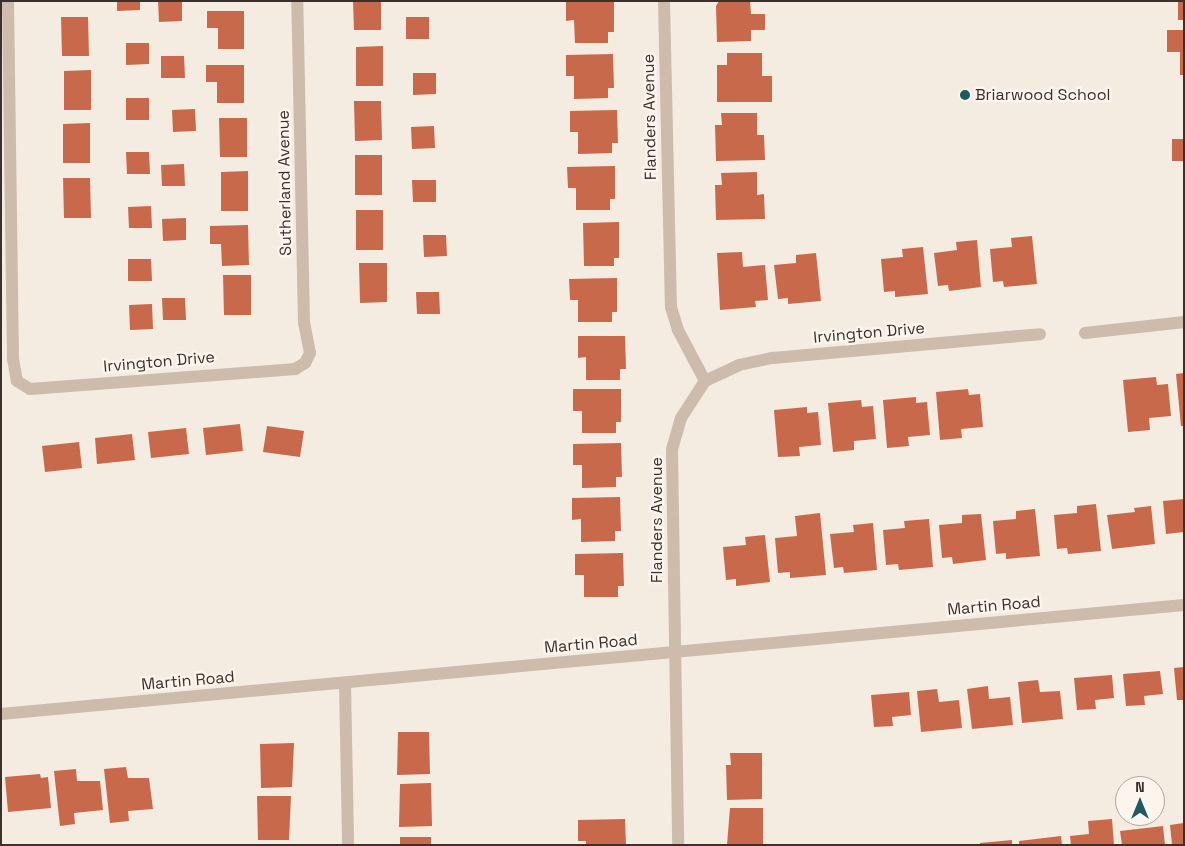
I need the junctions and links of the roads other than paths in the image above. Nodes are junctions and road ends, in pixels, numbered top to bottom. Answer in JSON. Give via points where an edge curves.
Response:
{"nodes":[{"id":1,"x":8,"y":1,"type":"edge"},
{"id":2,"x":297,"y":1,"type":"edge"},
{"id":3,"x":664,"y":1,"type":"edge"},
{"id":4,"x":1184,"y":322,"type":"edge"},
{"id":5,"x":1085,"y":333,"type":"dead end"},
{"id":6,"x":1040,"y":334,"type":"dead end"},
{"id":7,"x":305,"y":363,"type":"joint"},
{"id":8,"x":705,"y":381,"type":"junction"},
{"id":9,"x":1184,"y":605,"type":"edge"},
{"id":10,"x":674,"y":652,"type":"junction"},
{"id":11,"x":345,"y":683,"type":"junction"},
{"id":12,"x":1,"y":714,"type":"edge"},
{"id":13,"x":348,"y":845,"type":"edge"},
{"id":14,"x":678,"y":845,"type":"edge"}],
"edges":[{"from":1,"to":7,"type":"street","name":"Irvington Drive","via":[[13,360],[17,381],[30,390],[295,369]]},
{"from":2,"to":7,"type":"street","name":"Sutherland Avenue","via":[[304,323],[310,353]]},
{"from":3,"to":8,"type":"street","name":"Flanders Avenue","via":[[671,307],[678,330]]},
{"from":4,"to":5,"type":"street"},
{"from":6,"to":8,"type":"street","name":"Irvington Drive","via":[[774,358],[739,365]]},
{"from":8,"to":10,"type":"street","name":"Flanders Avenue","via":[[681,418],[672,450]]},
{"from":9,"to":10,"type":"street","name":"Martin Road"},
{"from":10,"to":11,"type":"street","name":"Martin Road"},
{"from":10,"to":14,"type":"street","name":"Flanders Avenue"},
{"from":11,"to":12,"type":"street","name":"Martin Road"},
{"from":11,"to":13,"type":"street"}]}
